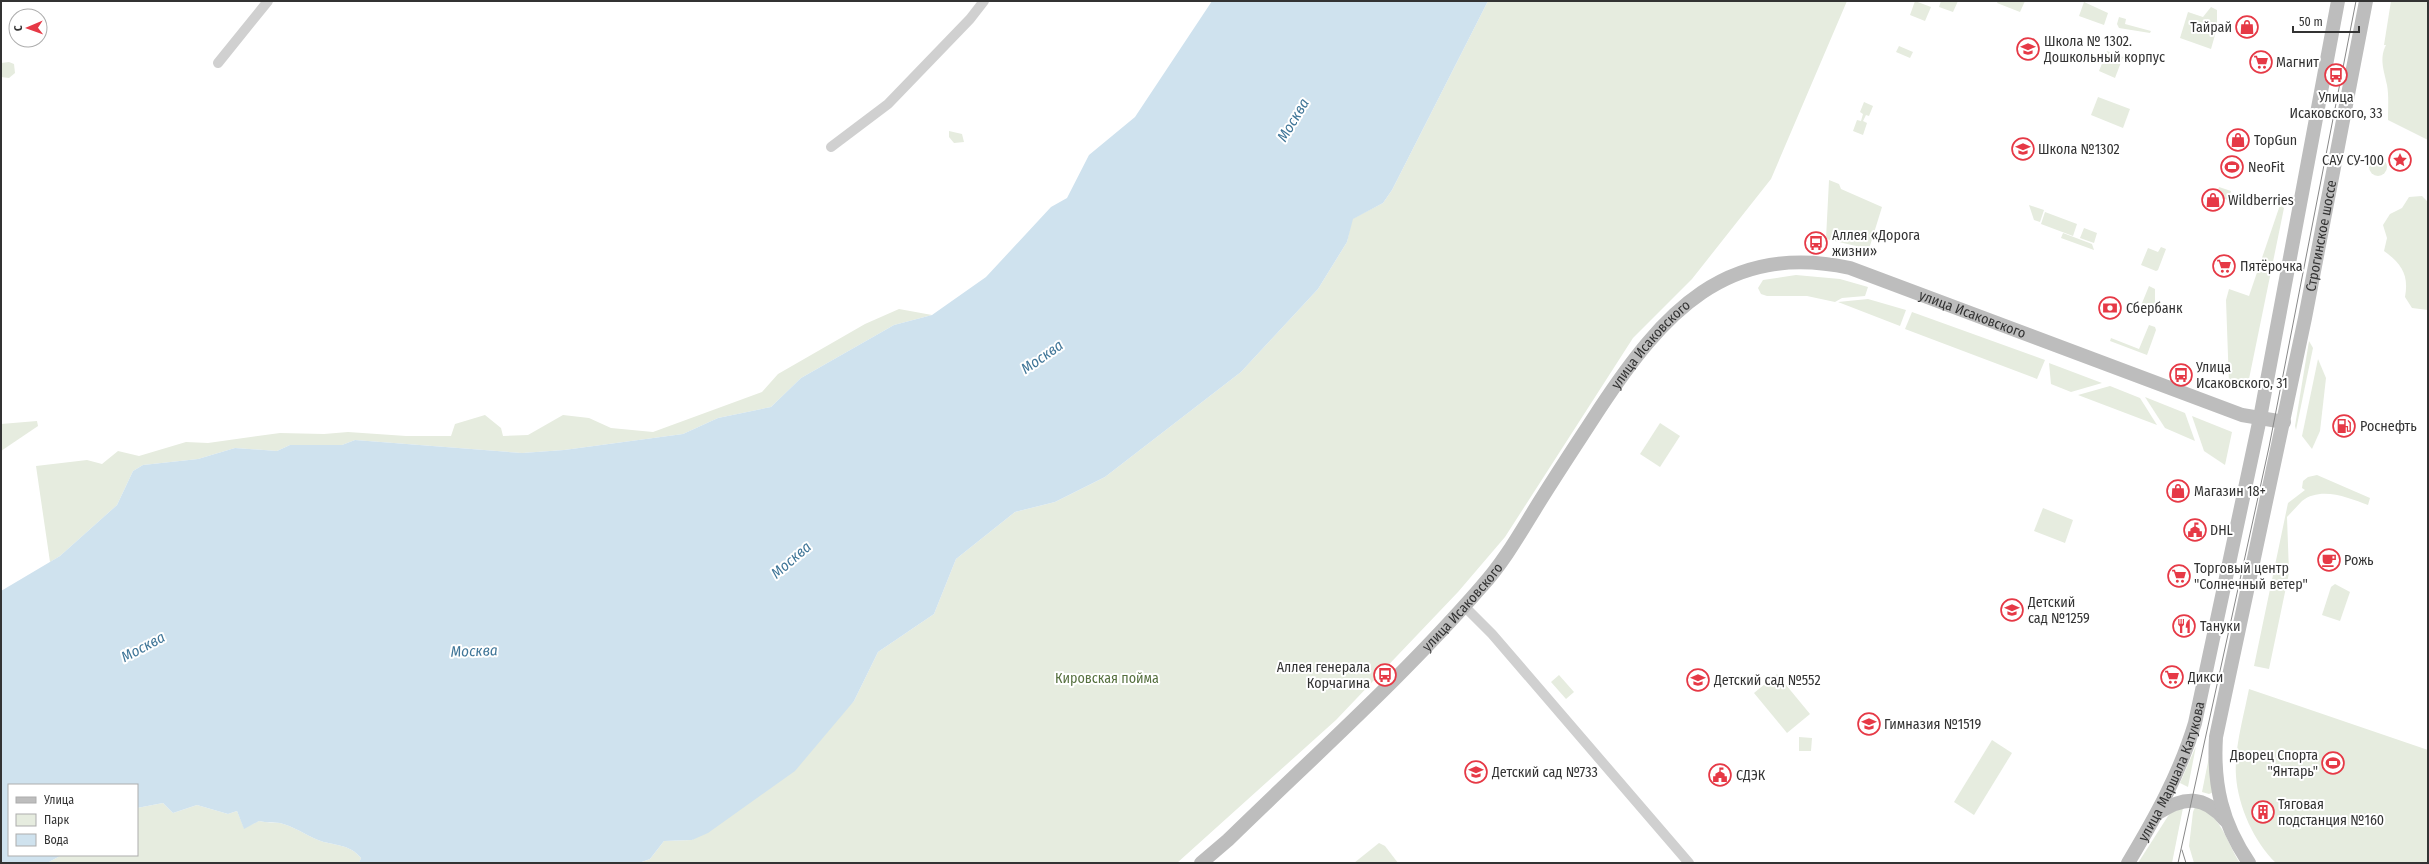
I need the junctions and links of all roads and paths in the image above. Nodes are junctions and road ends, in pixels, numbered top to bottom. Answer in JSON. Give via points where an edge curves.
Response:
{"nodes":[{"id":1,"x":268,"y":1,"type":"edge"},
{"id":2,"x":984,"y":1,"type":"edge"},
{"id":3,"x":2338,"y":1,"type":"edge"},
{"id":4,"x":2366,"y":1,"type":"edge"},
{"id":5,"x":218,"y":63,"type":"dead end"},
{"id":6,"x":831,"y":148,"type":"dead end"},
{"id":7,"x":2260,"y":418,"type":"junction"},
{"id":8,"x":2284,"y":422,"type":"junction"},
{"id":9,"x":1464,"y":606,"type":"junction"},
{"id":10,"x":2157,"y":813,"type":"junction"},
{"id":11,"x":2225,"y":821,"type":"junction"},
{"id":12,"x":1201,"y":863,"type":"edge"},
{"id":13,"x":1689,"y":863,"type":"edge"},
{"id":14,"x":2128,"y":863,"type":"edge"},
{"id":15,"x":2249,"y":863,"type":"edge"}],
"edges":[{"from":1,"to":5,"type":"street"},
{"from":2,"to":6,"type":"street","via":[[970,19],[888,104]]},
{"from":3,"to":7,"type":"main road","name":"Строгинское шоссе"},
{"from":4,"to":8,"type":"main road","name":"Строгинское шоссе"},
{"from":7,"to":8,"type":"main road","name":"улица Исаковского"},
{"from":7,"to":9,"type":"main road","name":"улица Исаковского","via":[[2242,415],[2182,393],[1859,270],[1825,263],[1804,262],[1757,267],[1735,274],[1702,292],[1655,333],[1619,380],[1499,565]]},
{"from":7,"to":10,"type":"main road","name":"улица Маршала Катукова","via":[[2195,723],[2182,762]]},
{"from":8,"to":11,"type":"main road","name":"улица Маршала Катукова","via":[[2216,738],[2215,769]]},
{"from":9,"to":12,"type":"main road","name":"улица Исаковского","via":[[1391,681],[1228,840]]},
{"from":9,"to":13,"type":"street","via":[[1492,634]]},
{"from":10,"to":11,"type":"main road","via":[[2175,802],[2194,800],[2216,810]]},
{"from":10,"to":14,"type":"main road","name":"улица Маршала Катукова"},
{"from":11,"to":15,"type":"main road","name":"улица Маршала Катукова"}]}
